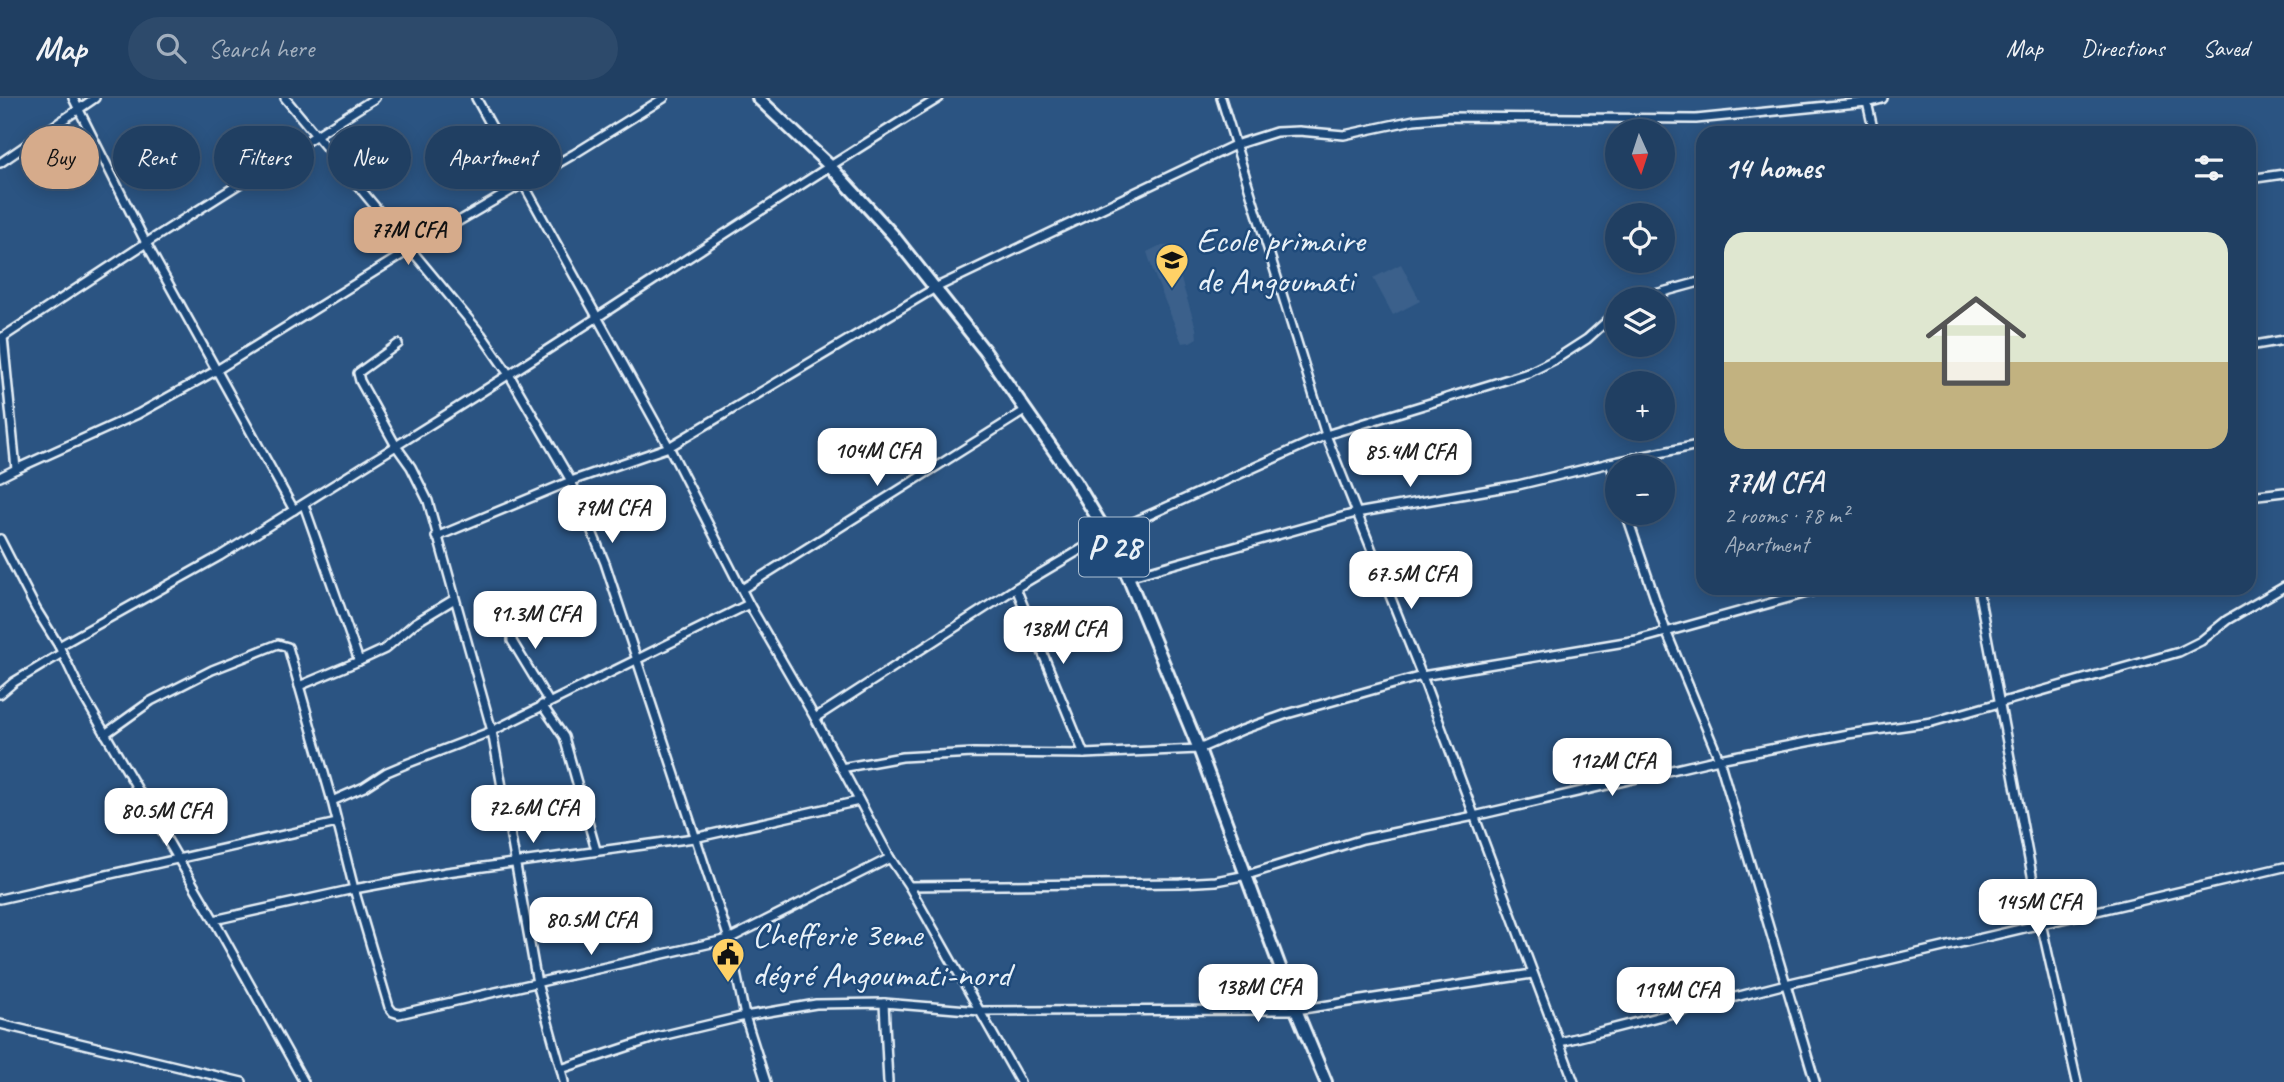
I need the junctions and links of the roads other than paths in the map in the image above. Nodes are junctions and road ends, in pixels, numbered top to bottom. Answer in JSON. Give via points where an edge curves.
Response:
{"nodes":[{"id":1,"x":72,"y":98,"type":"edge"},
{"id":2,"x":95,"y":98,"type":"edge"},
{"id":3,"x":285,"y":98,"type":"edge"},
{"id":4,"x":375,"y":98,"type":"edge"},
{"id":5,"x":476,"y":98,"type":"edge"},
{"id":6,"x":664,"y":98,"type":"edge"},
{"id":7,"x":758,"y":98,"type":"edge"},
{"id":8,"x":939,"y":98,"type":"edge"},
{"id":9,"x":1221,"y":98,"type":"edge"},
{"id":10,"x":1882,"y":98,"type":"edge"},
{"id":11,"x":1867,"y":102,"type":"junction"},
{"id":12,"x":79,"y":109,"type":"junction"},
{"id":13,"x":491,"y":126,"type":"edge"},
{"id":14,"x":1872,"y":126,"type":"edge"},
{"id":15,"x":315,"y":136,"type":"junction"},
{"id":16,"x":1235,"y":145,"type":"junction"},
{"id":17,"x":561,"y":162,"type":"edge"},
{"id":18,"x":0,"y":163,"type":"edge"},
{"id":19,"x":829,"y":164,"type":"junction"},
{"id":20,"x":2284,"y":174,"type":"edge"},
{"id":21,"x":2256,"y":177,"type":"edge"},
{"id":22,"x":516,"y":189,"type":"edge"},
{"id":23,"x":525,"y":189,"type":"edge"},
{"id":24,"x":146,"y":243,"type":"junction"},
{"id":25,"x":411,"y":249,"type":"junction"},
{"id":26,"x":1696,"y":283,"type":"edge"},
{"id":27,"x":935,"y":288,"type":"junction"},
{"id":28,"x":1675,"y":289,"type":"edge"},
{"id":29,"x":597,"y":318,"type":"junction"},
{"id":30,"x":1605,"y":323,"type":"edge"},
{"id":31,"x":2,"y":338,"type":"edge"},
{"id":32,"x":2284,"y":340,"type":"edge"},
{"id":33,"x":398,"y":344,"type":"dead end"},
{"id":34,"x":2256,"y":344,"type":"edge"},
{"id":35,"x":217,"y":370,"type":"junction"},
{"id":36,"x":510,"y":376,"type":"junction"},
{"id":37,"x":1026,"y":410,"type":"junction"},
{"id":38,"x":1326,"y":435,"type":"junction"},
{"id":39,"x":1696,"y":445,"type":"edge"},
{"id":40,"x":397,"y":446,"type":"junction"},
{"id":41,"x":669,"y":447,"type":"junction"},
{"id":42,"x":1649,"y":455,"type":"edge"},
{"id":43,"x":1605,"y":464,"type":"edge"},
{"id":44,"x":16,"y":469,"type":"junction"},
{"id":45,"x":0,"y":477,"type":"edge"},
{"id":46,"x":571,"y":481,"type":"junction"},
{"id":47,"x":2284,"y":492,"type":"edge"},
{"id":48,"x":2256,"y":495,"type":"edge"},
{"id":49,"x":304,"y":505,"type":"junction"},
{"id":50,"x":294,"y":510,"type":"junction"},
{"id":51,"x":1356,"y":513,"type":"junction"},
{"id":52,"x":1630,"y":525,"type":"edge"},
{"id":53,"x":1107,"y":534,"type":"junction"},
{"id":54,"x":436,"y":537,"type":"junction"},
{"id":55,"x":0,"y":539,"type":"edge"},
{"id":56,"x":1128,"y":576,"type":"junction"},
{"id":57,"x":2284,"y":587,"type":"edge"},
{"id":58,"x":742,"y":589,"type":"junction"},
{"id":59,"x":1016,"y":589,"type":"junction"},
{"id":60,"x":1799,"y":595,"type":"edge"},
{"id":61,"x":1979,"y":595,"type":"edge"},
{"id":62,"x":453,"y":600,"type":"junction"},
{"id":63,"x":525,"y":600,"type":"dead end"},
{"id":64,"x":749,"y":604,"type":"junction"},
{"id":65,"x":1666,"y":631,"type":"junction"},
{"id":66,"x":61,"y":649,"type":"junction"},
{"id":67,"x":638,"y":659,"type":"junction"},
{"id":68,"x":359,"y":660,"type":"junction"},
{"id":69,"x":1422,"y":676,"type":"junction"},
{"id":70,"x":299,"y":686,"type":"junction"},
{"id":71,"x":0,"y":694,"type":"edge"},
{"id":72,"x":546,"y":704,"type":"junction"},
{"id":73,"x":2000,"y":704,"type":"junction"},
{"id":74,"x":815,"y":718,"type":"junction"},
{"id":75,"x":492,"y":731,"type":"junction"},
{"id":76,"x":105,"y":734,"type":"junction"},
{"id":77,"x":1199,"y":749,"type":"junction"},
{"id":78,"x":1084,"y":754,"type":"junction"},
{"id":79,"x":1719,"y":759,"type":"junction"},
{"id":80,"x":842,"y":768,"type":"junction"},
{"id":81,"x":332,"y":801,"type":"junction"},
{"id":82,"x":859,"y":801,"type":"junction"},
{"id":83,"x":1474,"y":816,"type":"junction"},
{"id":84,"x":338,"y":824,"type":"junction"},
{"id":85,"x":694,"y":838,"type":"junction"},
{"id":86,"x":596,"y":850,"type":"junction"},
{"id":87,"x":890,"y":858,"type":"junction"},
{"id":88,"x":177,"y":859,"type":"junction"},
{"id":89,"x":516,"y":861,"type":"junction"},
{"id":90,"x":2284,"y":867,"type":"edge"},
{"id":91,"x":1247,"y":875,"type":"junction"},
{"id":92,"x":909,"y":886,"type":"junction"},
{"id":93,"x":354,"y":889,"type":"junction"},
{"id":94,"x":0,"y":899,"type":"edge"},
{"id":95,"x":214,"y":920,"type":"junction"},
{"id":96,"x":2041,"y":923,"type":"junction"},
{"id":97,"x":729,"y":939,"type":"junction"},
{"id":98,"x":1532,"y":974,"type":"junction"},
{"id":99,"x":537,"y":983,"type":"junction"},
{"id":100,"x":1786,"y":984,"type":"junction"},
{"id":101,"x":884,"y":1003,"type":"junction"},
{"id":102,"x":1296,"y":1010,"type":"junction"},
{"id":103,"x":980,"y":1011,"type":"junction"},
{"id":104,"x":745,"y":1016,"type":"junction"},
{"id":105,"x":0,"y":1024,"type":"edge"},
{"id":106,"x":1560,"y":1042,"type":"junction"},
{"id":107,"x":561,"y":1069,"type":"junction"},
{"id":108,"x":242,"y":1082,"type":"edge"},
{"id":109,"x":304,"y":1082,"type":"edge"},
{"id":110,"x":564,"y":1082,"type":"edge"},
{"id":111,"x":766,"y":1082,"type":"edge"},
{"id":112,"x":888,"y":1082,"type":"edge"},
{"id":113,"x":1020,"y":1082,"type":"edge"},
{"id":114,"x":1326,"y":1082,"type":"edge"},
{"id":115,"x":1574,"y":1082,"type":"edge"},
{"id":116,"x":1815,"y":1082,"type":"edge"},
{"id":117,"x":2077,"y":1082,"type":"edge"}],
"edges":[{"from":1,"to":12,"type":"street"},
{"from":2,"to":12,"type":"street"},
{"from":3,"to":15,"type":"street"},
{"from":4,"to":15,"type":"street"},
{"from":5,"to":13,"type":"street"},
{"from":6,"to":17,"type":"street"},
{"from":7,"to":19,"type":"main road","number":"P 28"},
{"from":8,"to":19,"type":"street"},
{"from":9,"to":16,"type":"street"},
{"from":10,"to":11,"type":"street"},
{"from":11,"to":14,"type":"street"},
{"from":11,"to":16,"type":"street","via":[[1696,119],[1448,117],[1344,135],[1276,132]]},
{"from":12,"to":18,"type":"street"},
{"from":12,"to":24,"type":"street"},
{"from":15,"to":24,"type":"street"},
{"from":15,"to":25,"type":"street"},
{"from":16,"to":27,"type":"street"},
{"from":16,"to":38,"type":"street"},
{"from":19,"to":27,"type":"main road","number":"P 28"},
{"from":19,"to":29,"type":"street"},
{"from":20,"to":21,"type":"street"},
{"from":22,"to":25,"type":"street"},
{"from":23,"to":29,"type":"street"},
{"from":24,"to":31,"type":"street"},
{"from":24,"to":35,"type":"street"},
{"from":25,"to":35,"type":"street"},
{"from":25,"to":36,"type":"street"},
{"from":26,"to":28,"type":"street"},
{"from":27,"to":37,"type":"main road","number":"P 28"},
{"from":27,"to":41,"type":"street"},
{"from":29,"to":36,"type":"street"},
{"from":29,"to":41,"type":"street"},
{"from":30,"to":38,"type":"street","via":[[1587,339],[1528,373]]},
{"from":31,"to":44,"type":"street"},
{"from":32,"to":34,"type":"street"},
{"from":33,"to":40,"type":"street","via":[[358,373]]},
{"from":35,"to":44,"type":"street","via":[[138,414]]},
{"from":35,"to":50,"type":"street"},
{"from":36,"to":40,"type":"street"},
{"from":36,"to":46,"type":"street"},
{"from":37,"to":53,"type":"main road","number":"P 28"},
{"from":37,"to":58,"type":"street"},
{"from":38,"to":51,"type":"street"},
{"from":38,"to":53,"type":"street"},
{"from":39,"to":42,"type":"street"},
{"from":40,"to":49,"type":"street"},
{"from":40,"to":54,"type":"street","via":[[428,501]]},
{"from":41,"to":46,"type":"street"},
{"from":41,"to":58,"type":"street"},
{"from":43,"to":51,"type":"street","via":[[1518,485]]},
{"from":44,"to":45,"type":"street"},
{"from":46,"to":54,"type":"street"},
{"from":46,"to":67,"type":"street"},
{"from":47,"to":48,"type":"street"},
{"from":49,"to":50,"type":"street"},
{"from":49,"to":68,"type":"street"},
{"from":50,"to":66,"type":"street"},
{"from":51,"to":56,"type":"street"},
{"from":51,"to":69,"type":"street"},
{"from":52,"to":65,"type":"street"},
{"from":53,"to":56,"type":"main road","number":"P 28"},
{"from":53,"to":59,"type":"street"},
{"from":54,"to":62,"type":"street"},
{"from":55,"to":66,"type":"street"},
{"from":56,"to":77,"type":"main road","number":"P 28"},
{"from":57,"to":73,"type":"street","via":[[2179,652]]},
{"from":58,"to":64,"type":"street"},
{"from":59,"to":74,"type":"street"},
{"from":59,"to":78,"type":"street"},
{"from":60,"to":65,"type":"street"},
{"from":61,"to":73,"type":"street"},
{"from":62,"to":68,"type":"street","via":[[415,623],[385,649]]},
{"from":62,"to":75,"type":"street"},
{"from":63,"to":72,"type":"street","via":[[512,627],[512,641]]},
{"from":64,"to":67,"type":"street"},
{"from":64,"to":74,"type":"street"},
{"from":65,"to":69,"type":"street","via":[[1584,650]]},
{"from":65,"to":79,"type":"street"},
{"from":66,"to":71,"type":"street"},
{"from":66,"to":76,"type":"street"},
{"from":67,"to":72,"type":"street"},
{"from":67,"to":85,"type":"street"},
{"from":68,"to":70,"type":"street"},
{"from":69,"to":77,"type":"street","via":[[1287,714]]},
{"from":69,"to":83,"type":"street"},
{"from":70,"to":76,"type":"street","via":[[288,648],[278,644],[151,701]]},
{"from":70,"to":81,"type":"street"},
{"from":72,"to":75,"type":"street"},
{"from":72,"to":86,"type":"street","via":[[565,737]]},
{"from":73,"to":79,"type":"street","via":[[1932,722]]},
{"from":73,"to":96,"type":"street"},
{"from":74,"to":80,"type":"street"},
{"from":75,"to":81,"type":"street","via":[[387,772]]},
{"from":75,"to":89,"type":"street"},
{"from":76,"to":88,"type":"street"},
{"from":77,"to":78,"type":"street"},
{"from":77,"to":91,"type":"main road","number":"P 28"},
{"from":78,"to":80,"type":"street","via":[[914,756]]},
{"from":79,"to":83,"type":"street"},
{"from":79,"to":100,"type":"street"},
{"from":80,"to":82,"type":"street"},
{"from":81,"to":84,"type":"street"},
{"from":82,"to":85,"type":"street"},
{"from":82,"to":87,"type":"street"},
{"from":83,"to":91,"type":"street","via":[[1363,839]]},
{"from":83,"to":98,"type":"street"},
{"from":84,"to":88,"type":"street"},
{"from":84,"to":93,"type":"street"},
{"from":85,"to":86,"type":"street"},
{"from":85,"to":97,"type":"street"},
{"from":86,"to":89,"type":"street"},
{"from":87,"to":92,"type":"street"},
{"from":87,"to":97,"type":"street"},
{"from":88,"to":94,"type":"street"},
{"from":88,"to":95,"type":"street"},
{"from":89,"to":93,"type":"street"},
{"from":89,"to":99,"type":"street"},
{"from":90,"to":96,"type":"street"},
{"from":91,"to":92,"type":"street","via":[[1180,883]]},
{"from":91,"to":102,"type":"main road","number":"P 28"},
{"from":92,"to":103,"type":"street"},
{"from":93,"to":95,"type":"street"},
{"from":93,"to":99,"type":"street","via":[[393,1012]]},
{"from":95,"to":109,"type":"street"},
{"from":96,"to":100,"type":"street"},
{"from":96,"to":117,"type":"street"},
{"from":97,"to":99,"type":"street"},
{"from":97,"to":104,"type":"street"},
{"from":98,"to":102,"type":"street"},
{"from":98,"to":106,"type":"street"},
{"from":99,"to":107,"type":"street"},
{"from":100,"to":106,"type":"street"},
{"from":100,"to":116,"type":"street"},
{"from":101,"to":103,"type":"street"},
{"from":101,"to":104,"type":"street","via":[[816,1003]]},
{"from":101,"to":112,"type":"street"},
{"from":102,"to":103,"type":"street"},
{"from":102,"to":114,"type":"main road","number":"P 28"},
{"from":103,"to":113,"type":"street"},
{"from":104,"to":107,"type":"street","via":[[657,1037]]},
{"from":104,"to":111,"type":"street"},
{"from":105,"to":108,"type":"street"},
{"from":106,"to":115,"type":"street"},
{"from":107,"to":110,"type":"street"}]}
